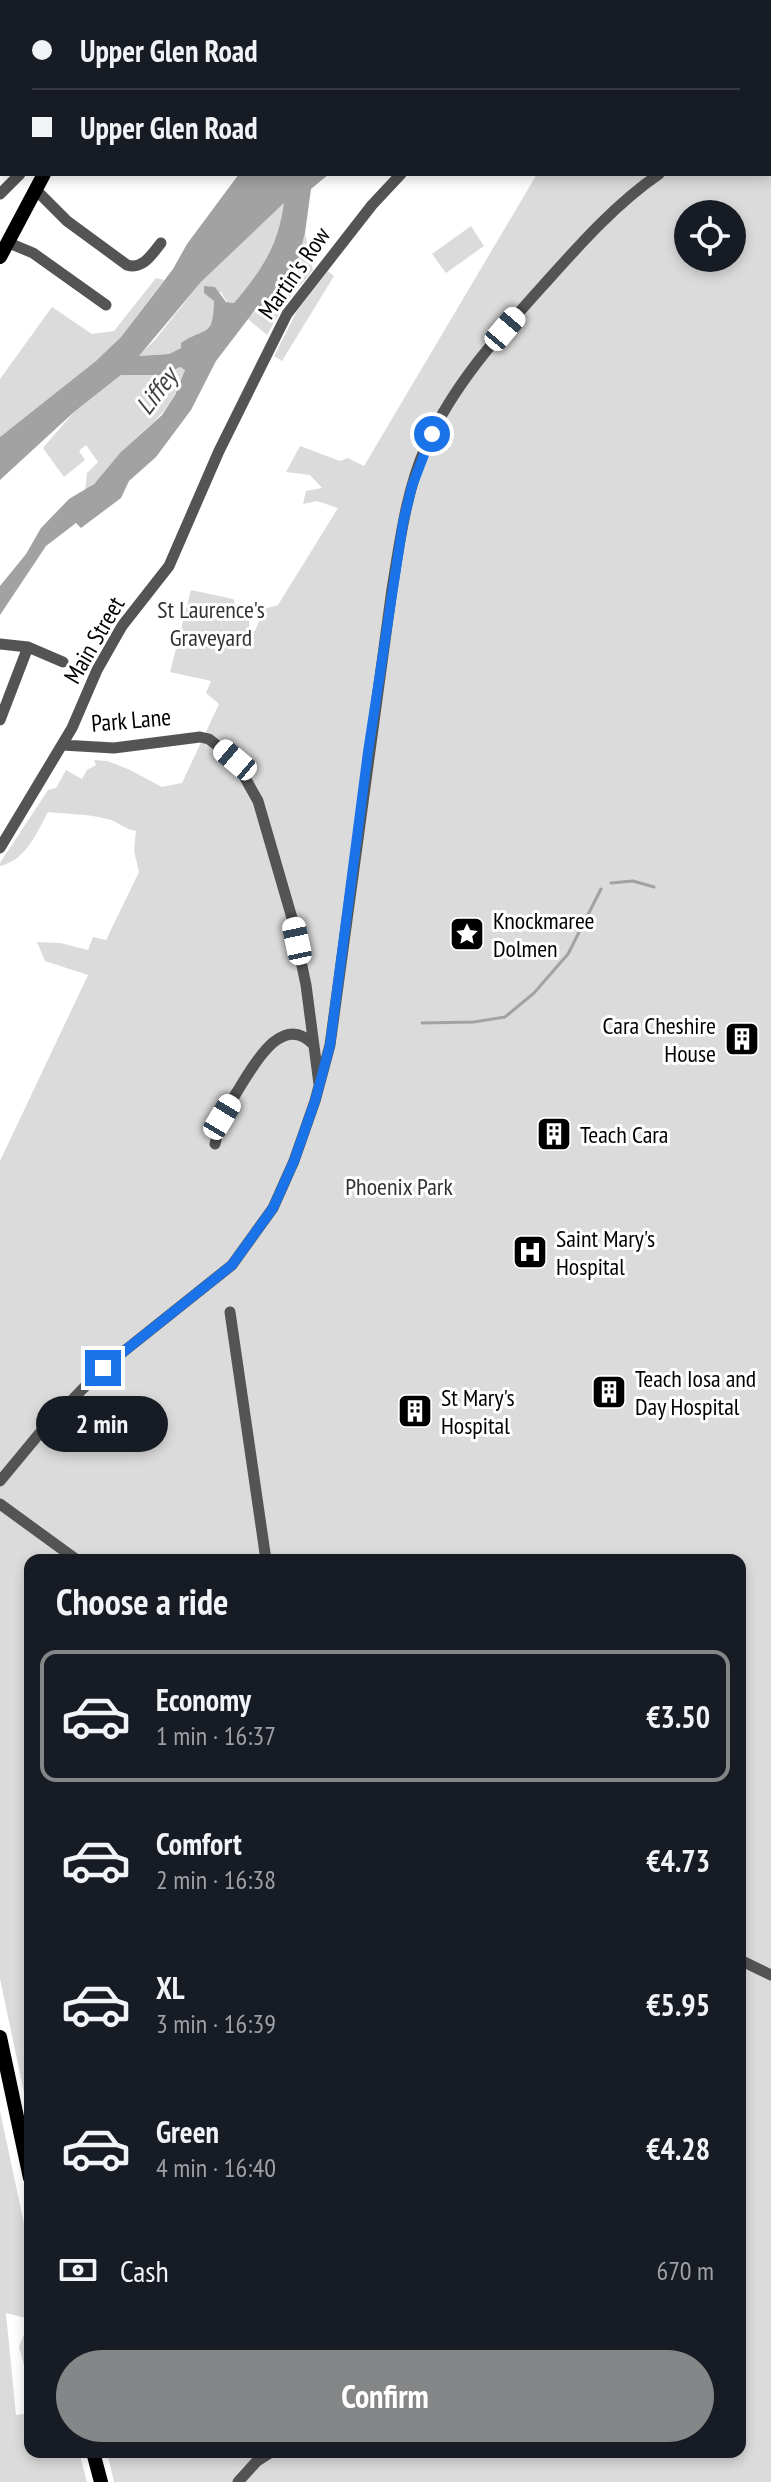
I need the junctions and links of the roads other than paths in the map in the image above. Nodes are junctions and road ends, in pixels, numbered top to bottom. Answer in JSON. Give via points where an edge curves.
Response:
{"nodes":[{"id":1,"x":18,"y":176,"type":"edge"},
{"id":2,"x":43,"y":176,"type":"edge"},
{"id":3,"x":399,"y":176,"type":"edge"},
{"id":4,"x":653,"y":176,"type":"edge"},
{"id":5,"x":36,"y":190,"type":"junction"},
{"id":6,"x":0,"y":194,"type":"edge"},
{"id":7,"x":9,"y":243,"type":"junction"},
{"id":8,"x":161,"y":243,"type":"dead end"},
{"id":9,"x":0,"y":257,"type":"edge"},
{"id":10,"x":106,"y":305,"type":"dead end"},
{"id":11,"x":219,"y":451,"type":"joint"},
{"id":12,"x":0,"y":644,"type":"edge"},
{"id":13,"x":28,"y":647,"type":"junction"},
{"id":14,"x":63,"y":662,"type":"dead end"},
{"id":15,"x":0,"y":720,"type":"edge"},
{"id":16,"x":62,"y":745,"type":"junction"},
{"id":17,"x":0,"y":848,"type":"edge"},
{"id":18,"x":314,"y":1044,"type":"junction"},
{"id":19,"x":320,"y":1086,"type":"junction"},
{"id":20,"x":215,"y":1144,"type":"dead end"},
{"id":21,"x":230,"y":1312,"type":"dead end"},
{"id":22,"x":0,"y":1481,"type":"edge"},
{"id":23,"x":0,"y":1504,"type":"edge"},
{"id":24,"x":69,"y":1554,"type":"edge"},
{"id":25,"x":265,"y":1554,"type":"edge"},
{"id":26,"x":746,"y":1963,"type":"edge"},
{"id":27,"x":771,"y":1975,"type":"edge"},
{"id":28,"x":0,"y":2037,"type":"edge"},
{"id":29,"x":24,"y":2150,"type":"edge"},
{"id":30,"x":95,"y":2458,"type":"edge"},
{"id":31,"x":262,"y":2458,"type":"edge"},
{"id":32,"x":101,"y":2482,"type":"edge"},
{"id":33,"x":238,"y":2482,"type":"edge"}],
"edges":[{"from":1,"to":6,"type":"street"},
{"from":2,"to":5,"type":"main road"},
{"from":3,"to":11,"type":"street","name":"Martin's Row","via":[[300,294]]},
{"from":4,"to":19,"type":"street","via":[[597,227],[500,335],[458,389],[424,449],[392,589],[337,1006]]},
{"from":5,"to":7,"type":"main road"},
{"from":5,"to":8,"type":"street","via":[[67,221],[127,265],[141,265]]},
{"from":7,"to":9,"type":"main road"},
{"from":7,"to":10,"type":"street","via":[[33,253]]},
{"from":11,"to":16,"type":"street","name":"Main Street","via":[[169,566],[122,626]]},
{"from":12,"to":13,"type":"street"},
{"from":13,"to":14,"type":"street"},
{"from":13,"to":15,"type":"street"},
{"from":16,"to":17,"type":"street","name":"Main Street"},
{"from":16,"to":18,"type":"street","name":"Park Lane","via":[[114,748],[196,736],[209,739],[235,760],[258,801],[292,918]]},
{"from":18,"to":19,"type":"street"},
{"from":18,"to":20,"type":"street","via":[[305,1035],[291,1033],[274,1040],[222,1117]]},
{"from":19,"to":22,"type":"street","via":[[273,1208],[232,1265],[103,1368]]},
{"from":21,"to":25,"type":"street"},
{"from":23,"to":24,"type":"street"},
{"from":26,"to":27,"type":"street"},
{"from":28,"to":29,"type":"main road"},
{"from":30,"to":32,"type":"main road"},
{"from":31,"to":33,"type":"street"}]}
